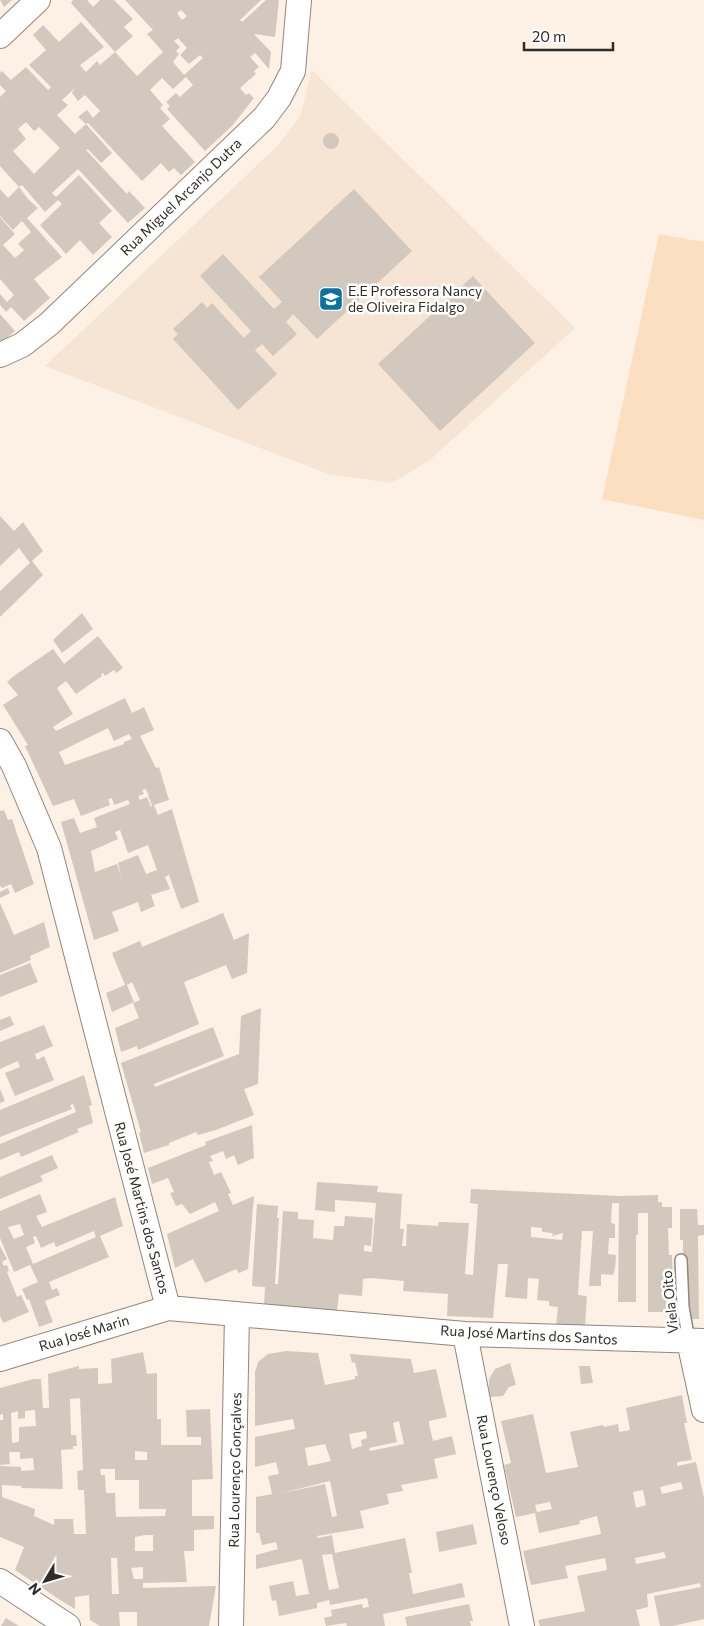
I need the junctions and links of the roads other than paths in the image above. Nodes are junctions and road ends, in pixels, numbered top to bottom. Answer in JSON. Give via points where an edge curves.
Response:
{"nodes":[{"id":1,"x":38,"y":0,"type":"edge"},
{"id":2,"x":299,"y":0,"type":"edge"},
{"id":3,"x":0,"y":36,"type":"edge"},
{"id":4,"x":0,"y":355,"type":"edge"},
{"id":5,"x":0,"y":741,"type":"edge"},
{"id":6,"x":7,"y":768,"type":"edge"},
{"id":7,"x":681,"y":1260,"type":"dead end"},
{"id":8,"x":168,"y":1308,"type":"junction"},
{"id":9,"x":237,"y":1314,"type":"junction"},
{"id":10,"x":466,"y":1334,"type":"junction"},
{"id":11,"x":697,"y":1341,"type":"edge"},
{"id":12,"x":0,"y":1359,"type":"edge"},
{"id":13,"x":704,"y":1410,"type":"edge"},
{"id":14,"x":0,"y":1581,"type":"edge"},
{"id":15,"x":68,"y":1626,"type":"edge"},
{"id":16,"x":231,"y":1626,"type":"edge"},
{"id":17,"x":522,"y":1626,"type":"edge"}],
"edges":[{"from":1,"to":3,"type":"street"},
{"from":2,"to":4,"type":"street","name":"Rua Miguel Arcanjo Dutra","via":[[292,71],[279,98],[264,118],[49,324],[22,345]]},
{"from":5,"to":6,"type":"street","name":"Rua José Martins dos Santos"},
{"from":6,"to":8,"type":"street","name":"Rua José Martins dos Santos","via":[[49,848]]},
{"from":7,"to":11,"type":"lane","name":"Viela Oito","via":[[683,1307]]},
{"from":8,"to":9,"type":"street","name":"Rua José Martins dos Santos"},
{"from":8,"to":12,"type":"street","name":"Rua José Marin"},
{"from":9,"to":10,"type":"street","name":"Rua José Martins dos Santos"},
{"from":9,"to":16,"type":"street","name":"Rua Lourenço Gonçalves"},
{"from":10,"to":11,"type":"street","name":"Rua José Martins dos Santos"},
{"from":10,"to":17,"type":"street","name":"Rua Lourenço Veloso"},
{"from":11,"to":13,"type":"street"},
{"from":14,"to":15,"type":"street"}]}
